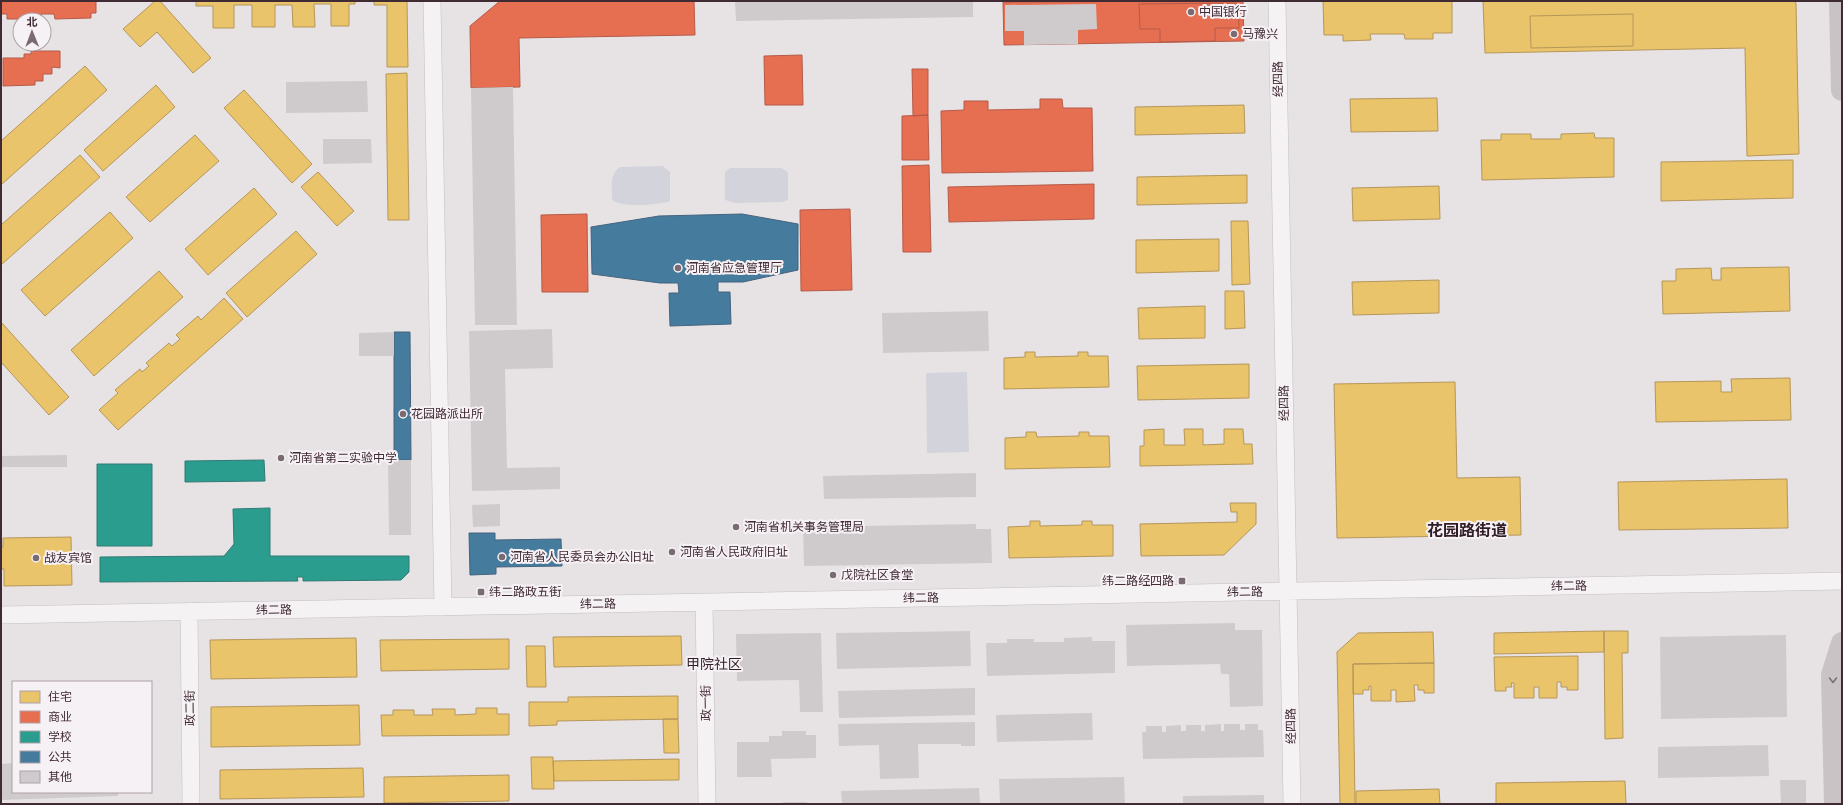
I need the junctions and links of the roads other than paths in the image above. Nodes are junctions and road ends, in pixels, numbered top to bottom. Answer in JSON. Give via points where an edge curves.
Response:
{"nodes":[{"id":1,"x":432,"y":1,"type":"edge"},
{"id":2,"x":1277,"y":1,"type":"edge"},
{"id":3,"x":1840,"y":1,"type":"edge"},
{"id":4,"x":1842,"y":90,"type":"edge"},
{"id":5,"x":1842,"y":581,"type":"edge"},
{"id":6,"x":1288,"y":591,"type":"junction"},
{"id":7,"x":704,"y":602,"type":"junction"},
{"id":8,"x":443,"y":607,"type":"junction"},
{"id":9,"x":189,"y":611,"type":"junction"},
{"id":10,"x":1,"y":615,"type":"edge"},
{"id":11,"x":1842,"y":643,"type":"edge"},
{"id":12,"x":191,"y":804,"type":"edge"},
{"id":13,"x":707,"y":804,"type":"edge"},
{"id":14,"x":1292,"y":804,"type":"edge"},
{"id":15,"x":1835,"y":804,"type":"edge"}],
"edges":[{"from":1,"to":8,"type":"street"},
{"from":2,"to":6,"type":"street","name":"经四路"},
{"from":3,"to":4,"type":"main road"},
{"from":5,"to":6,"type":"street","name":"纬二路"},
{"from":6,"to":7,"type":"street","name":"纬二路"},
{"from":6,"to":14,"type":"street","name":"经四路"},
{"from":7,"to":8,"type":"street","name":"纬二路"},
{"from":7,"to":13,"type":"street","name":"政一街"},
{"from":8,"to":9,"type":"street","name":"纬二路"},
{"from":9,"to":10,"type":"street","name":"纬二路"},
{"from":9,"to":12,"type":"street","name":"政二街"},
{"from":11,"to":15,"type":"main road","one_way":true,"via":[[1832,675]]}]}
